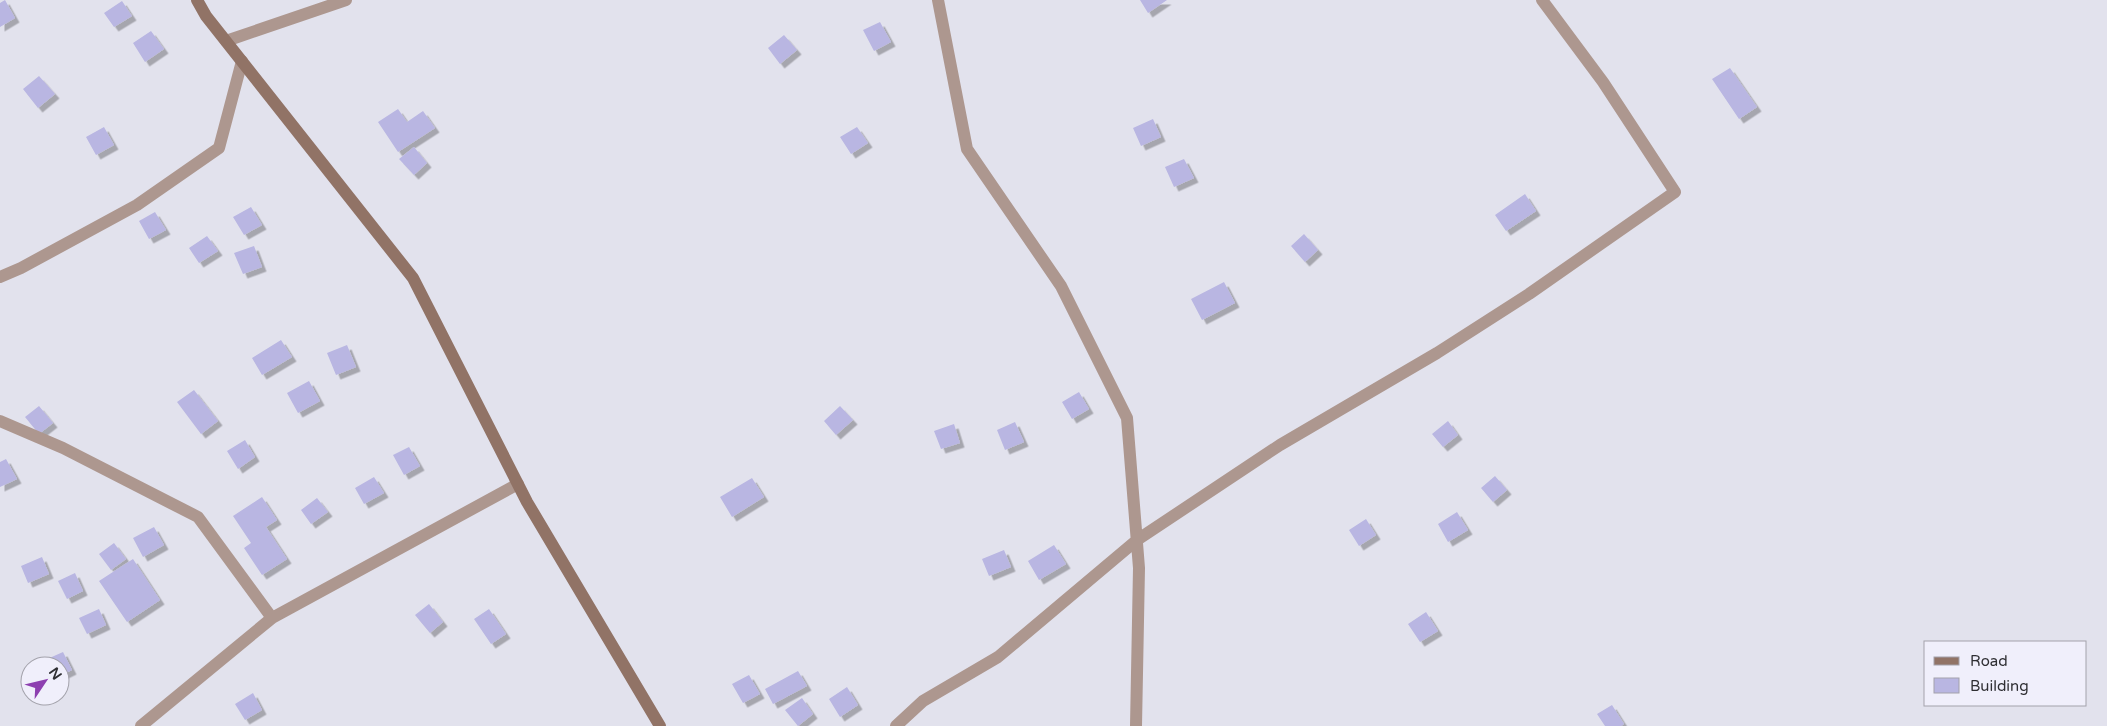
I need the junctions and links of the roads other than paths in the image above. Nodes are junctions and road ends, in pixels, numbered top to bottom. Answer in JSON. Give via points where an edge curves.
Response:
{"nodes":[{"id":1,"x":197,"y":0,"type":"edge"},
{"id":2,"x":346,"y":0,"type":"edge"},
{"id":3,"x":938,"y":0,"type":"edge"},
{"id":4,"x":1542,"y":0,"type":"edge"},
{"id":5,"x":226,"y":41,"type":"junction"},
{"id":6,"x":242,"y":61,"type":"junction"},
{"id":7,"x":0,"y":277,"type":"edge"},
{"id":8,"x":0,"y":422,"type":"edge"},
{"id":9,"x":518,"y":484,"type":"junction"},
{"id":10,"x":1137,"y":540,"type":"junction"},
{"id":11,"x":272,"y":618,"type":"junction"},
{"id":12,"x":141,"y":726,"type":"edge"},
{"id":13,"x":660,"y":726,"type":"edge"},
{"id":14,"x":896,"y":726,"type":"edge"},
{"id":15,"x":1136,"y":726,"type":"edge"}],
"edges":[{"from":1,"to":5,"type":"street"},
{"from":2,"to":5,"type":"street"},
{"from":3,"to":10,"type":"street","via":[[967,149],[1061,286],[1127,418]]},
{"from":4,"to":10,"type":"street","via":[[1603,82],[1675,192],[1529,294],[1437,353],[1280,445]]},
{"from":5,"to":6,"type":"street"},
{"from":6,"to":7,"type":"street","via":[[219,148],[137,206]]},
{"from":6,"to":9,"type":"street","via":[[413,278]]},
{"from":8,"to":11,"type":"street","via":[[63,448],[198,517]]},
{"from":9,"to":11,"type":"street"},
{"from":9,"to":13,"type":"street"},
{"from":10,"to":14,"type":"street","via":[[998,657],[923,701]]},
{"from":10,"to":15,"type":"street"},
{"from":11,"to":12,"type":"street"}]}
